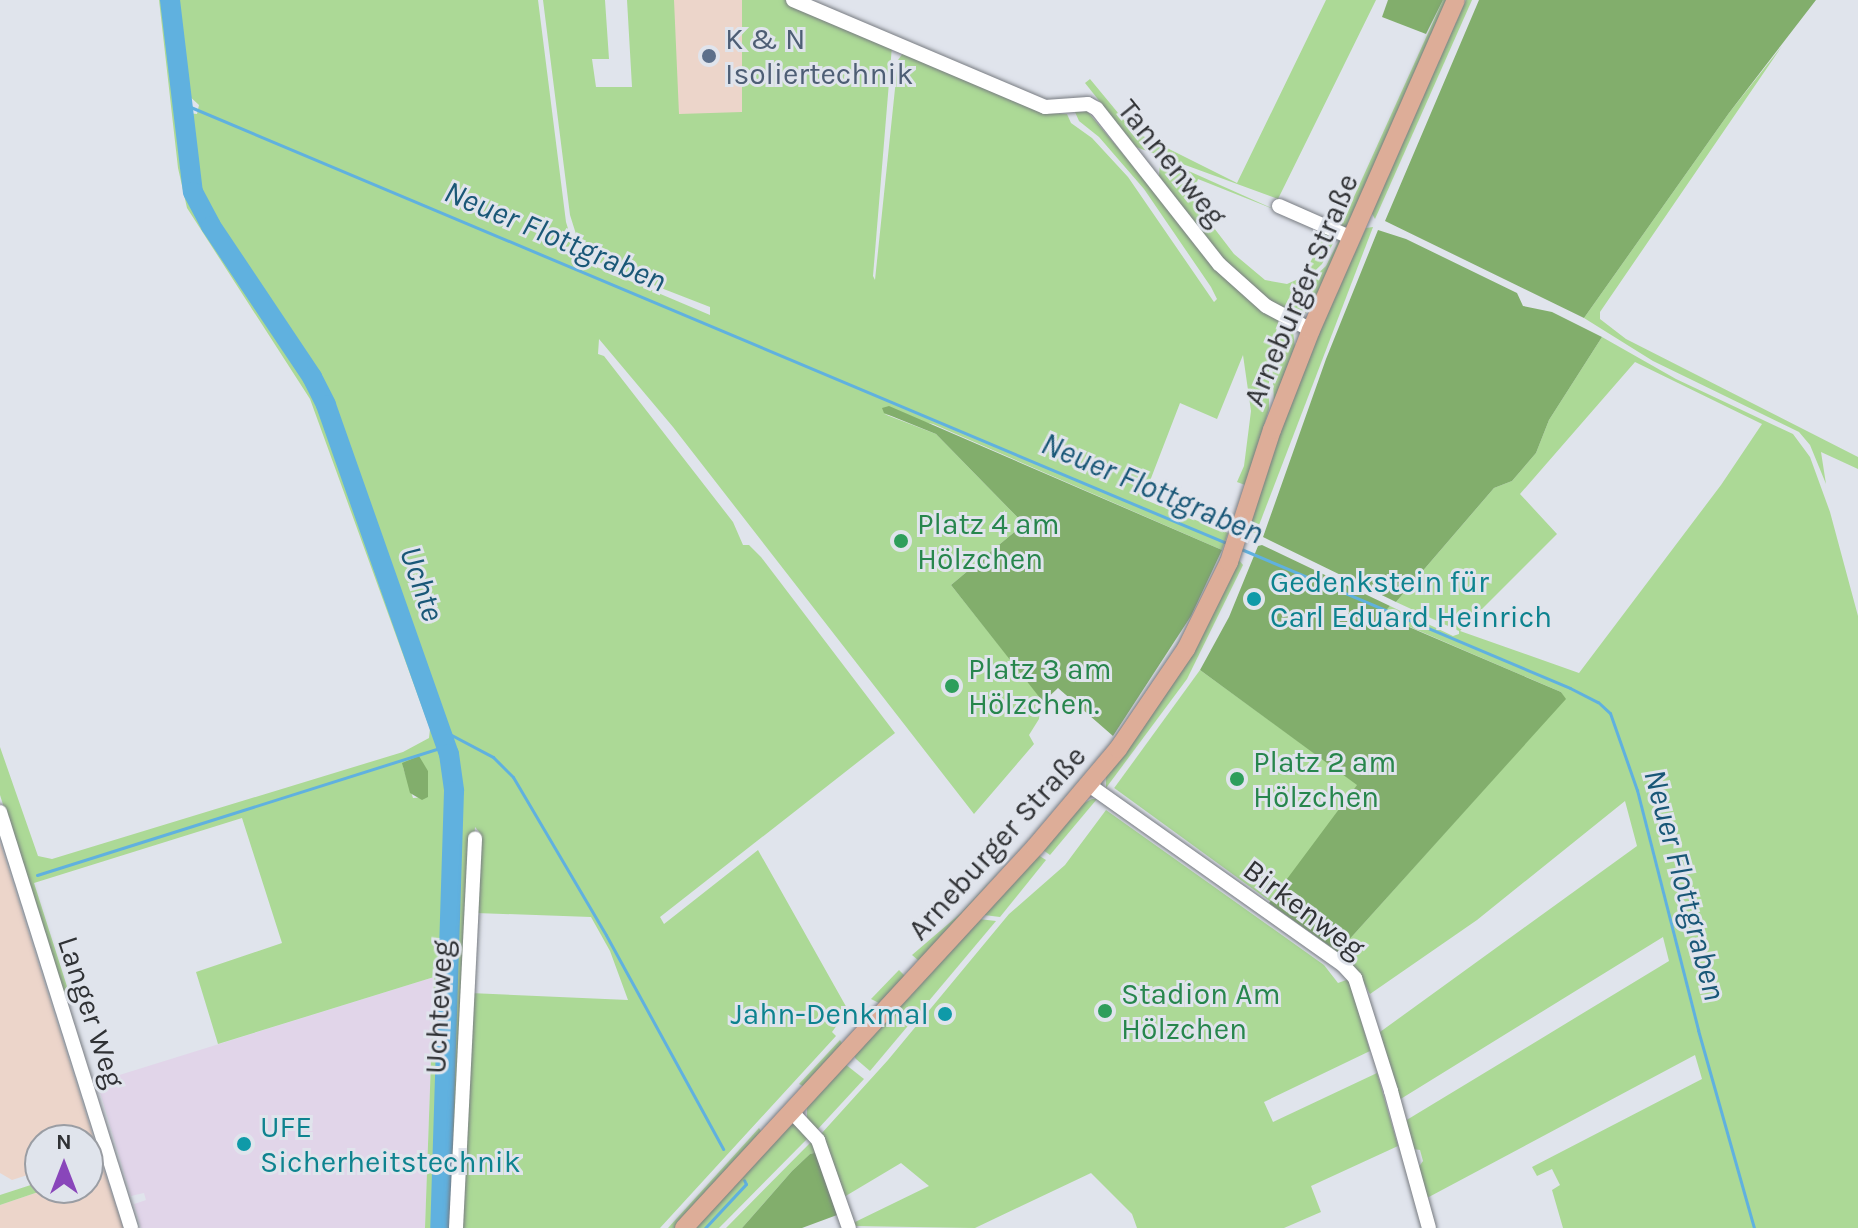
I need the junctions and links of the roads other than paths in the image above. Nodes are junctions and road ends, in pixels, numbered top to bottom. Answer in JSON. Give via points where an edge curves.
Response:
{"nodes":[{"id":1,"x":793,"y":0,"type":"edge"},
{"id":2,"x":1456,"y":0,"type":"edge"},
{"id":3,"x":1279,"y":206,"type":"dead end"},
{"id":4,"x":1352,"y":238,"type":"junction"},
{"id":5,"x":1311,"y":330,"type":"junction"},
{"id":6,"x":1089,"y":785,"type":"junction"},
{"id":7,"x":0,"y":812,"type":"edge"},
{"id":8,"x":475,"y":838,"type":"dead end"},
{"id":9,"x":791,"y":1111,"type":"junction"},
{"id":10,"x":131,"y":1228,"type":"edge"},
{"id":11,"x":456,"y":1228,"type":"edge"},
{"id":12,"x":684,"y":1228,"type":"edge"},
{"id":13,"x":849,"y":1228,"type":"edge"},
{"id":14,"x":1429,"y":1228,"type":"edge"}],
"edges":[{"from":1,"to":5,"type":"street","name":"Tannenweg","via":[[1045,107],[1088,104],[1097,109],[1219,264],[1266,306]]},
{"from":2,"to":4,"type":"main road","name":"Arneburger Straße"},
{"from":3,"to":4,"type":"street"},
{"from":4,"to":5,"type":"main road","name":"Arneburger Straße"},
{"from":5,"to":6,"type":"main road","name":"Arneburger Straße","via":[[1229,562],[1186,649]]},
{"from":6,"to":9,"type":"main road","name":"Arneburger Straße"},
{"from":6,"to":14,"type":"street","name":"Birkenweg","via":[[1355,978]]},
{"from":7,"to":10,"type":"street","name":"Langer Weg"},
{"from":8,"to":11,"type":"street","name":"Uchteweg"},
{"from":9,"to":12,"type":"main road","name":"Arneburger Straße"},
{"from":9,"to":13,"type":"street","via":[[818,1140]]}]}
